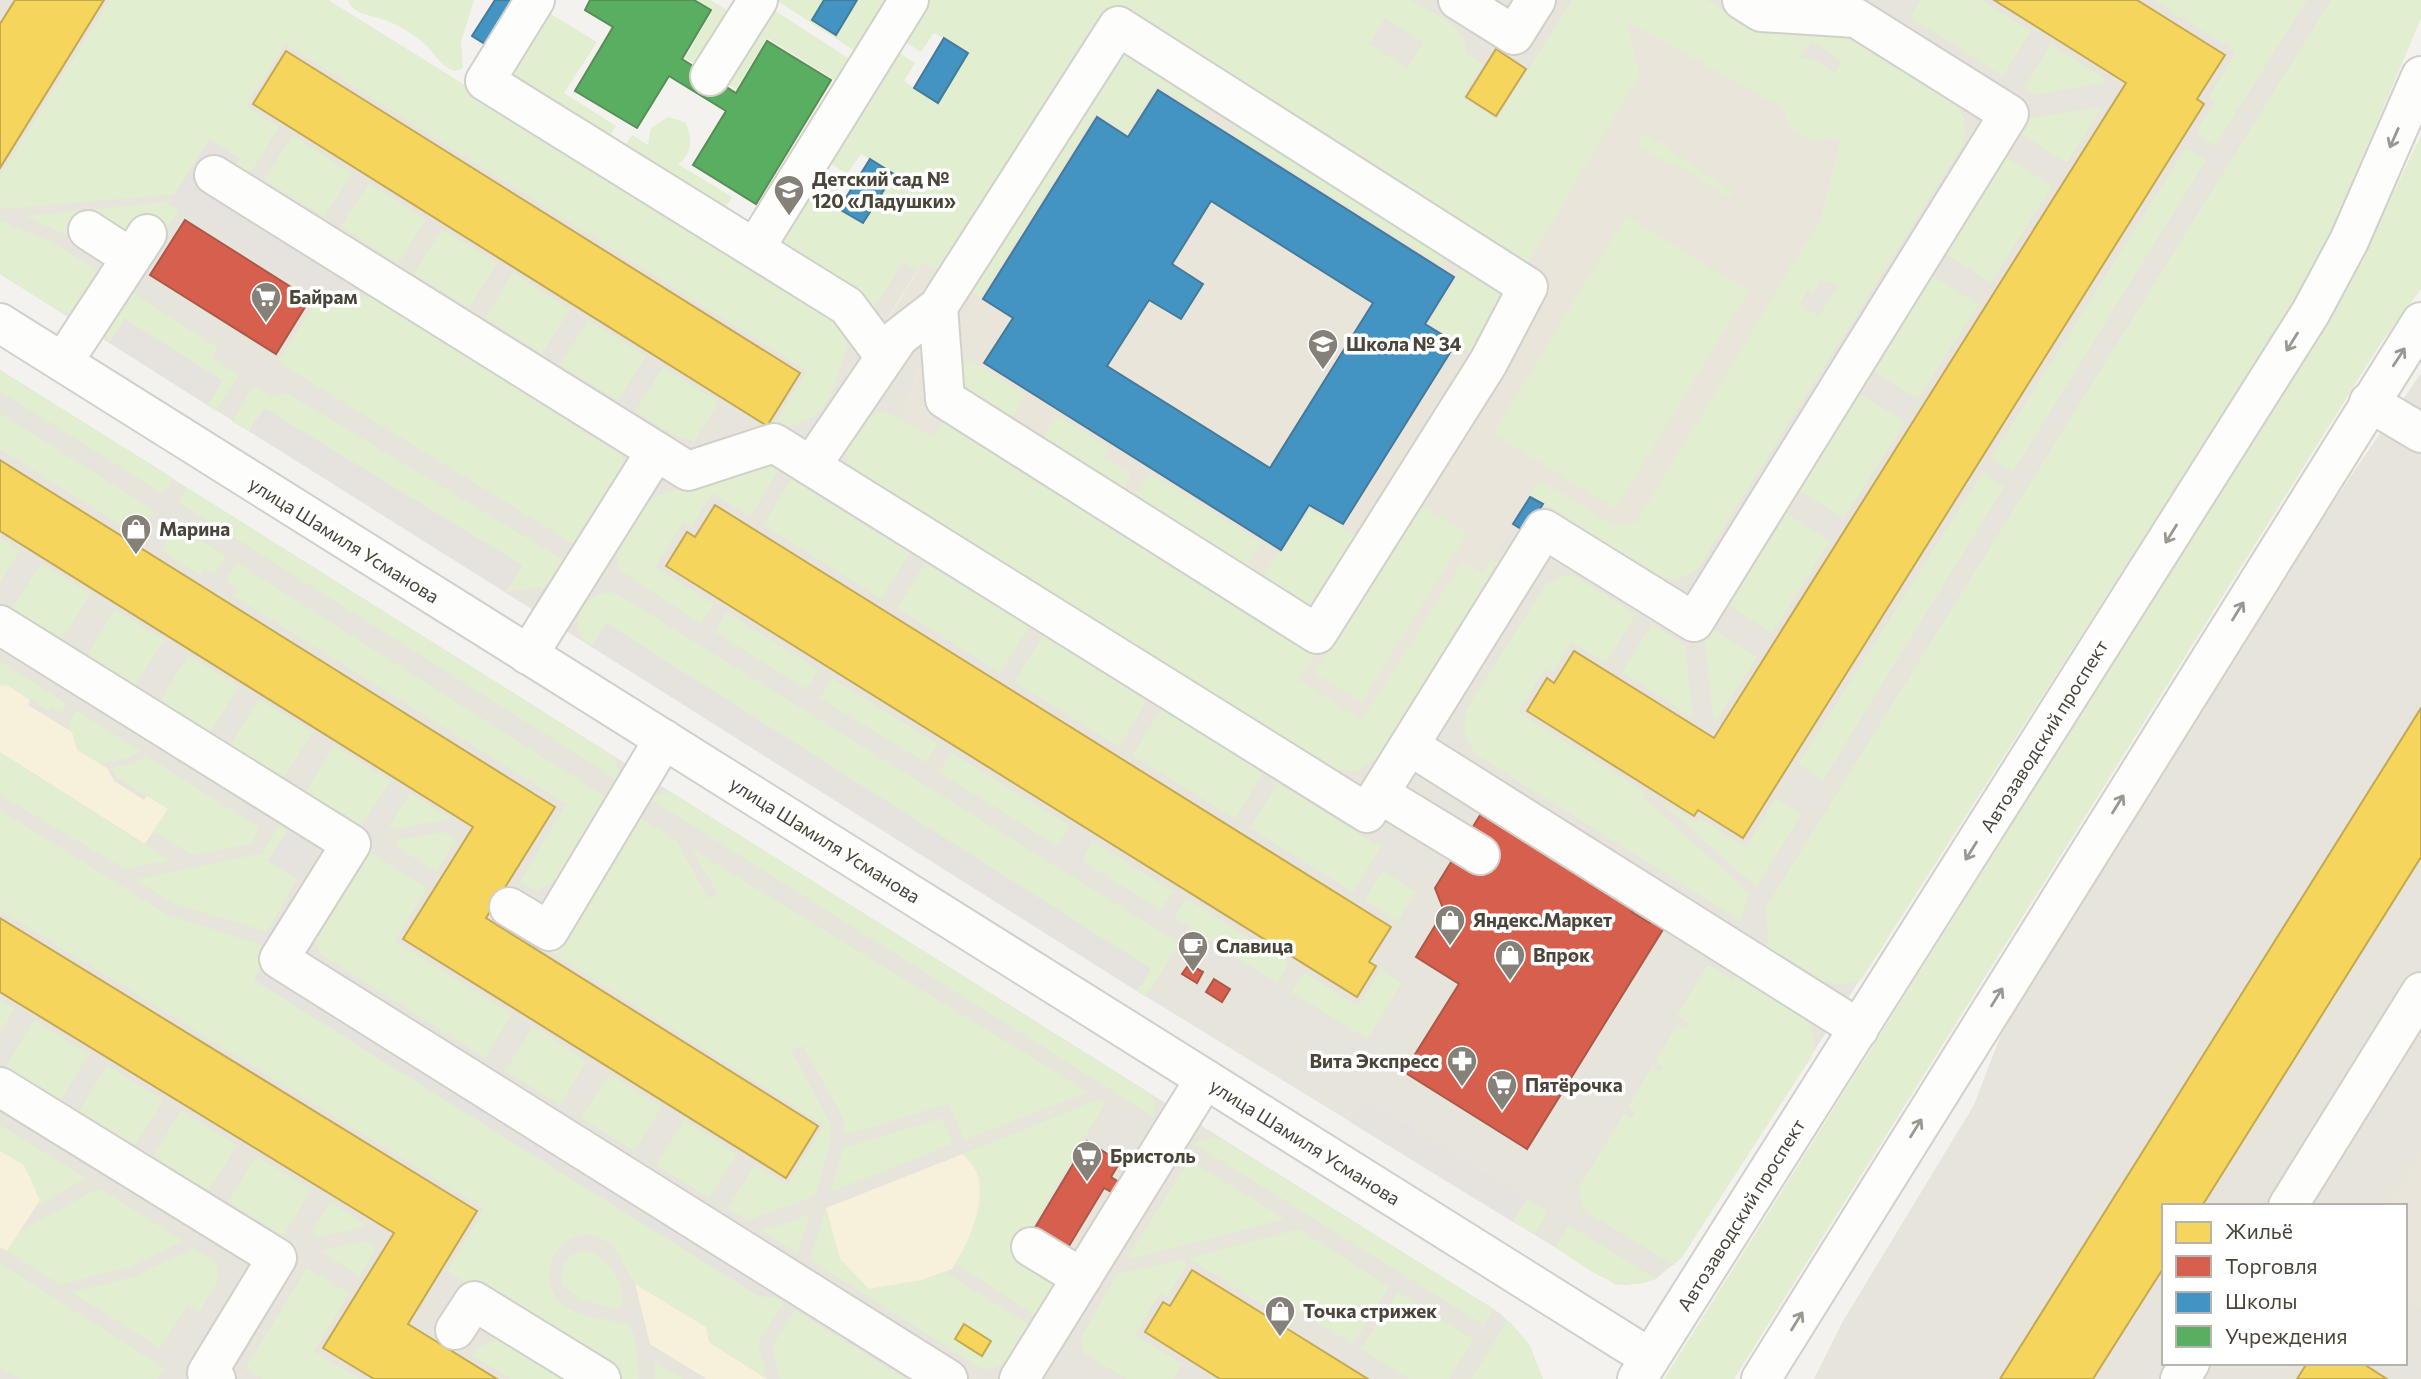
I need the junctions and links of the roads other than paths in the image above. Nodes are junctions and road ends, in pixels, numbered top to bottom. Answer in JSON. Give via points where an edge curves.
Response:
{"nodes":[{"id":1,"x":535,"y":0,"type":"edge"},
{"id":2,"x":909,"y":0,"type":"edge"},
{"id":3,"x":1458,"y":0,"type":"edge"},
{"id":4,"x":1536,"y":0,"type":"edge"},
{"id":5,"x":1742,"y":0,"type":"edge"},
{"id":6,"x":743,"y":5,"type":"edge"},
{"id":7,"x":710,"y":76,"type":"dead end"},
{"id":8,"x":2421,"y":76,"type":"edge"},
{"id":9,"x":214,"y":174,"type":"dead end"},
{"id":10,"x":88,"y":230,"type":"dead end"},
{"id":11,"x":755,"y":248,"type":"junction"},
{"id":12,"x":938,"y":307,"type":"junction"},
{"id":13,"x":2421,"y":322,"type":"edge"},
{"id":14,"x":0,"y":323,"type":"edge"},
{"id":15,"x":885,"y":357,"type":"junction"},
{"id":16,"x":63,"y":362,"type":"junction"},
{"id":17,"x":2370,"y":402,"type":"junction"},
{"id":18,"x":2421,"y":433,"type":"edge"},
{"id":19,"x":656,"y":451,"type":"junction"},
{"id":20,"x":811,"y":466,"type":"junction"},
{"id":21,"x":0,"y":625,"type":"edge"},
{"id":22,"x":528,"y":655,"type":"junction"},
{"id":23,"x":664,"y":739,"type":"junction"},
{"id":24,"x":1410,"y":746,"type":"junction"},
{"id":25,"x":1380,"y":794,"type":"junction"},
{"id":26,"x":1480,"y":855,"type":"dead end"},
{"id":27,"x":509,"y":906,"type":"dead end"},
{"id":28,"x":2421,"y":992,"type":"edge"},
{"id":29,"x":1859,"y":1029,"type":"junction"},
{"id":30,"x":1205,"y":1079,"type":"junction"},
{"id":31,"x":0,"y":1087,"type":"edge"},
{"id":32,"x":2289,"y":1204,"type":"edge"},
{"id":33,"x":1031,"y":1247,"type":"dead end"},
{"id":34,"x":1082,"y":1278,"type":"junction"},
{"id":35,"x":455,"y":1329,"type":"dead end"},
{"id":36,"x":1644,"y":1368,"type":"edge"},
{"id":37,"x":1031,"y":1375,"type":"edge"},
{"id":38,"x":216,"y":1379,"type":"edge"},
{"id":39,"x":601,"y":1379,"type":"edge"},
{"id":40,"x":948,"y":1379,"type":"edge"},
{"id":41,"x":1761,"y":1379,"type":"edge"}],
"edges":[{"from":1,"to":11,"type":"street","via":[[485,81]]},
{"from":2,"to":11,"type":"street"},
{"from":3,"to":4,"type":"street","via":[[1514,35]]},
{"from":5,"to":24,"type":"street","via":[[1761,12],[1856,18],[2009,114],[1693,622],[1544,529]]},
{"from":6,"to":7,"type":"street"},
{"from":8,"to":29,"type":"street","name":"Автозаводский проспект","one_way":true,"via":[[2349,241],[2311,312]]},
{"from":9,"to":19,"type":"street"},
{"from":10,"to":16,"type":"street","via":[[139,246]]},
{"from":11,"to":15,"type":"street","via":[[847,306]]},
{"from":12,"to":12,"type":"street","via":[[945,399],[1317,634],[1488,363],[1528,287],[1118,26]]},
{"from":12,"to":15,"type":"street","via":[[899,337]]},
{"from":17,"to":13,"type":"street","one_way":true},
{"from":14,"to":16,"type":"street","name":"улица Шамиля Усманова"},
{"from":15,"to":20,"type":"street"},
{"from":16,"to":22,"type":"street","name":"улица Шамиля Усманова"},
{"from":17,"to":18,"type":"street"},
{"from":41,"to":17,"type":"street","one_way":true},
{"from":19,"to":20,"type":"street","via":[[688,471],[774,443]]},
{"from":19,"to":22,"type":"street"},
{"from":20,"to":25,"type":"street","via":[[1367,813]]},
{"from":21,"to":40,"type":"street","via":[[351,844],[279,959]]},
{"from":22,"to":23,"type":"street","name":"улица Шамиля Усманова"},
{"from":23,"to":27,"type":"street","via":[[549,931]]},
{"from":23,"to":30,"type":"street","name":"улица Шамиля Усманова"},
{"from":24,"to":25,"type":"street"},
{"from":24,"to":29,"type":"street"},
{"from":25,"to":26,"type":"street"},
{"from":28,"to":32,"type":"street"},
{"from":29,"to":36,"type":"street","name":"Автозаводский проспект"},
{"from":30,"to":34,"type":"street"},
{"from":30,"to":36,"type":"street","name":"улица Шамиля Усманова"},
{"from":31,"to":38,"type":"street","via":[[278,1258],[207,1373]]},
{"from":33,"to":34,"type":"street"},
{"from":34,"to":37,"type":"street"},
{"from":35,"to":39,"type":"street","via":[[474,1301]]}]}
